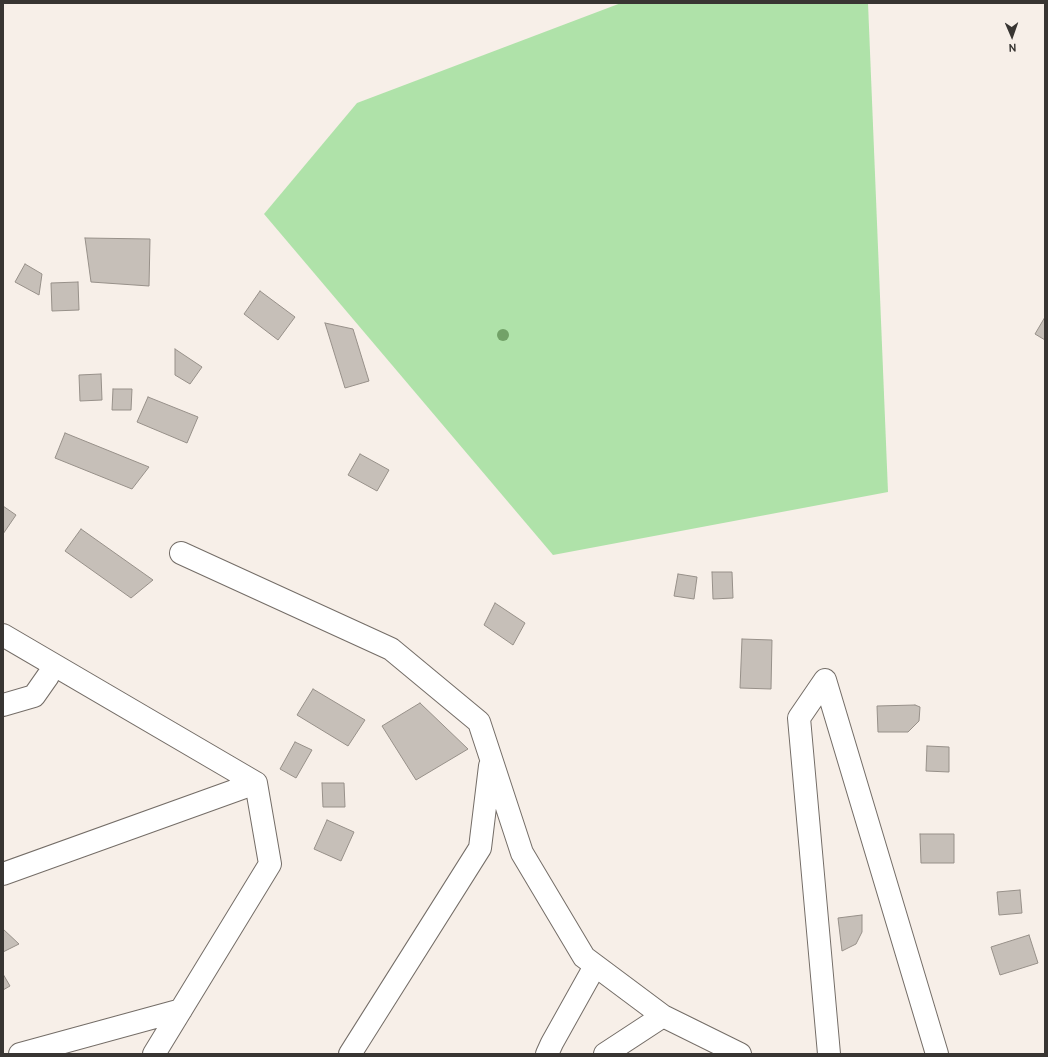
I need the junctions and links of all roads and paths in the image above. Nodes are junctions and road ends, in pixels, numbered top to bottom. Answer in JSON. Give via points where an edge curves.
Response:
{"nodes":[{"id":1,"x":181,"y":554,"type":"dead end"},
{"id":2,"x":3,"y":635,"type":"edge"},
{"id":3,"x":48,"y":676,"type":"dead end"},
{"id":4,"x":3,"y":705,"type":"edge"},
{"id":5,"x":491,"y":759,"type":"junction"},
{"id":6,"x":256,"y":783,"type":"junction"},
{"id":7,"x":3,"y":874,"type":"edge"},
{"id":8,"x":595,"y":966,"type":"junction"},
{"id":9,"x":181,"y":1010,"type":"junction"},
{"id":10,"x":663,"y":1016,"type":"junction"},
{"id":11,"x":20,"y":1054,"type":"edge"},
{"id":12,"x":154,"y":1054,"type":"edge"},
{"id":13,"x":350,"y":1054,"type":"edge"},
{"id":14,"x":548,"y":1054,"type":"edge"},
{"id":15,"x":606,"y":1054,"type":"edge"},
{"id":16,"x":740,"y":1054,"type":"edge"},
{"id":17,"x":829,"y":1054,"type":"edge"},
{"id":18,"x":937,"y":1054,"type":"edge"}],
"edges":[{"from":1,"to":5,"type":"street","via":[[391,649],[479,722]]},
{"from":2,"to":6,"type":"street"},
{"from":3,"to":4,"type":"street","via":[[34,696]]},
{"from":5,"to":8,"type":"street","via":[[522,853],[584,957]]},
{"from":5,"to":13,"type":"street","via":[[480,848]]},
{"from":6,"to":7,"type":"street"},
{"from":6,"to":9,"type":"street","via":[[270,864]]},
{"from":8,"to":10,"type":"street"},
{"from":8,"to":14,"type":"street"},
{"from":9,"to":11,"type":"street"},
{"from":9,"to":12,"type":"street"},
{"from":10,"to":15,"type":"street"},
{"from":10,"to":16,"type":"street"},
{"from":17,"to":18,"type":"street","via":[[799,718],[825,680]]}]}
